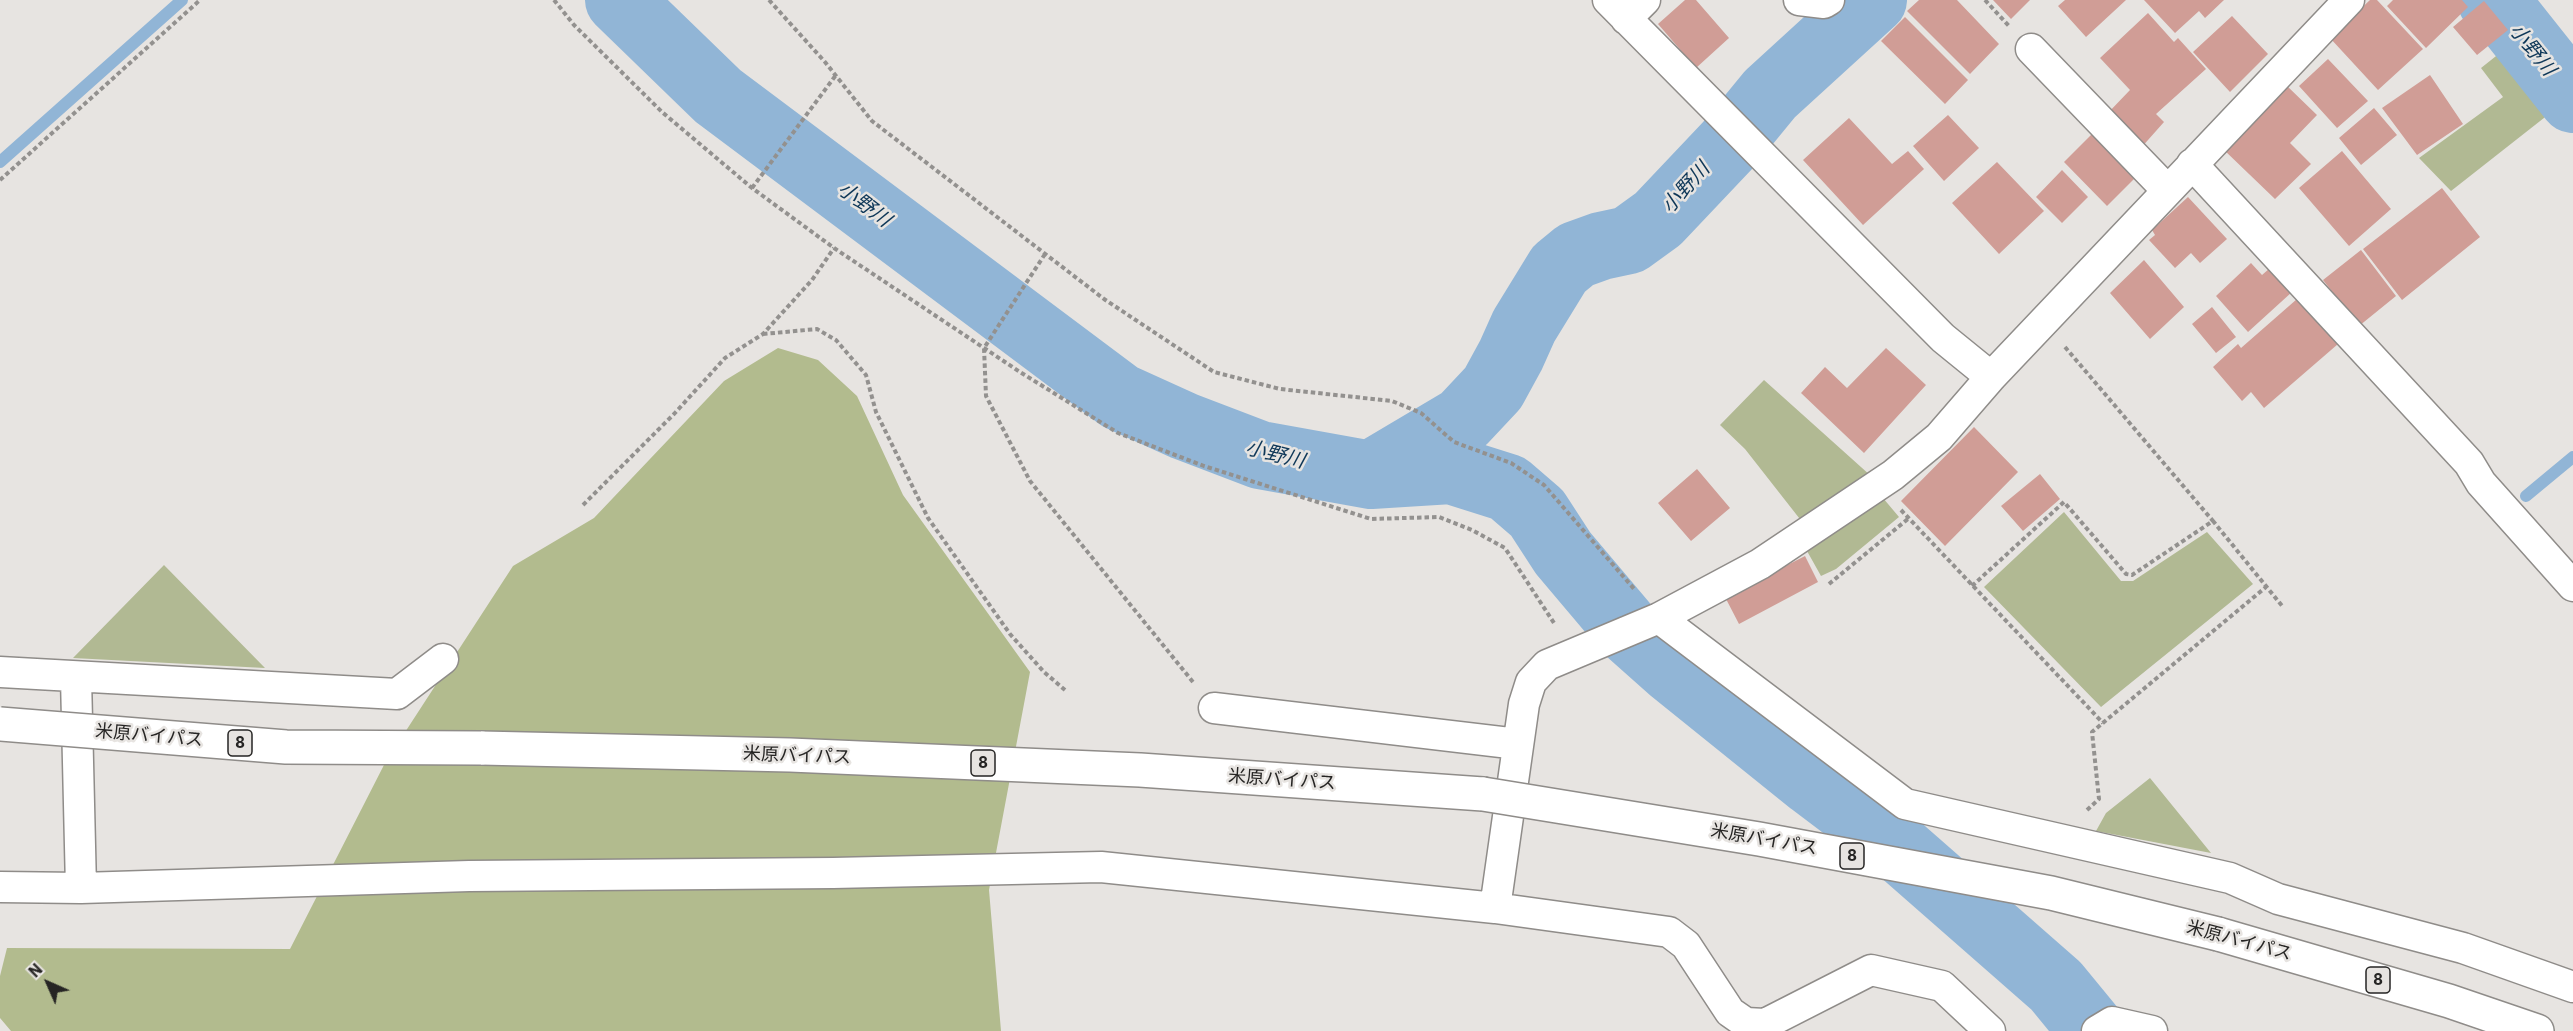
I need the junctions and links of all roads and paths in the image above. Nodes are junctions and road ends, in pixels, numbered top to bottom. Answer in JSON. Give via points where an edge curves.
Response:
{"nodes":[{"id":1,"x":200,"y":0,"type":"edge"},
{"id":2,"x":554,"y":0,"type":"edge"},
{"id":3,"x":769,"y":0,"type":"edge"},
{"id":4,"x":1799,"y":0,"type":"edge"},
{"id":5,"x":1829,"y":0,"type":"edge"},
{"id":6,"x":2349,"y":0,"type":"edge"},
{"id":7,"x":1626,"y":6,"type":"edge"},
{"id":8,"x":2031,"y":49,"type":"dead end"},
{"id":9,"x":836,"y":75,"type":"junction"},
{"id":10,"x":2192,"y":164,"type":"junction"},
{"id":11,"x":0,"y":180,"type":"edge"},
{"id":12,"x":752,"y":188,"type":"junction"},
{"id":13,"x":2167,"y":190,"type":"junction"},
{"id":14,"x":834,"y":248,"type":"junction"},
{"id":15,"x":1045,"y":254,"type":"junction"},
{"id":16,"x":2044,"y":322,"type":"junction"},
{"id":17,"x":763,"y":334,"type":"junction"},
{"id":18,"x":984,"y":348,"type":"junction"},
{"id":19,"x":1991,"y":377,"type":"junction"},
{"id":20,"x":1878,"y":486,"type":"junction"},
{"id":21,"x":583,"y":505,"type":"dead end"},
{"id":22,"x":1909,"y":518,"type":"junction"},
{"id":23,"x":2213,"y":521,"type":"junction"},
{"id":24,"x":1829,"y":584,"type":"dead end"},
{"id":25,"x":1972,"y":586,"type":"junction"},
{"id":26,"x":2573,"y":586,"type":"edge"},
{"id":27,"x":2266,"y":587,"type":"junction"},
{"id":28,"x":2283,"y":607,"type":"dead end"},
{"id":29,"x":1654,"y":620,"type":"junction"},
{"id":30,"x":1574,"y":655,"type":"junction"},
{"id":31,"x":443,"y":659,"type":"dead end"},
{"id":32,"x":0,"y":672,"type":"edge"},
{"id":33,"x":76,"y":678,"type":"junction"},
{"id":34,"x":1065,"y":690,"type":"dead end"},
{"id":35,"x":1214,"y":708,"type":"joint"},
{"id":36,"x":2103,"y":723,"type":"junction"},
{"id":37,"x":0,"y":724,"type":"edge"},
{"id":38,"x":1518,"y":744,"type":"junction"},
{"id":39,"x":2066,"y":841,"type":"junction"},
{"id":40,"x":0,"y":887,"type":"edge"},
{"id":41,"x":81,"y":888,"type":"junction"},
{"id":42,"x":1495,"y":908,"type":"junction"},
{"id":43,"x":2573,"y":987,"type":"edge"},
{"id":44,"x":2104,"y":1027,"type":"edge"},
{"id":45,"x":1990,"y":1031,"type":"edge"},
{"id":46,"x":2152,"y":1031,"type":"edge"},
{"id":47,"x":2537,"y":1031,"type":"edge"}],
"edges":[{"from":1,"to":11,"type":"path"},
{"from":2,"to":12,"type":"path","via":[[662,112]]},
{"from":3,"to":9,"type":"path"},
{"from":4,"to":5,"type":"street"},
{"from":6,"to":10,"type":"street"},
{"from":7,"to":19,"type":"street","via":[[1742,133],[1943,338]]},
{"from":8,"to":13,"type":"street"},
{"from":9,"to":12,"type":"path"},
{"from":9,"to":15,"type":"path","via":[[872,121]]},
{"from":10,"to":13,"type":"street"},
{"from":10,"to":26,"type":"street","via":[[2469,463],[2481,483]]},
{"from":12,"to":14,"type":"path"},
{"from":13,"to":16,"type":"street"},
{"from":14,"to":17,"type":"path","via":[[812,280]]},
{"from":14,"to":18,"type":"path"},
{"from":15,"to":18,"type":"path"},
{"from":15,"to":29,"type":"path","via":[[1104,299],[1214,372],[1280,389],[1392,401],[1421,413],[1454,442],[1511,463],[1544,485]]},
{"from":16,"to":19,"type":"street"},
{"from":16,"to":23,"type":"path"},
{"from":17,"to":21,"type":"path","via":[[725,358]]},
{"from":17,"to":34,"type":"path","via":[[817,329],[836,340],[866,375],[876,412],[928,518],[1010,634]]},
{"from":18,"to":30,"type":"path","via":[[1118,433],[1203,466],[1371,519],[1439,517],[1472,530],[1504,548]]},
{"from":18,"to":35,"type":"path","via":[[987,396],[1030,481]]},
{"from":19,"to":20,"type":"street","via":[[1939,437]]},
{"from":20,"to":22,"type":"path"},
{"from":20,"to":29,"type":"street","via":[[1760,564]]},
{"from":22,"to":24,"type":"path"},
{"from":22,"to":25,"type":"path"},
{"from":23,"to":25,"type":"path","via":[[2132,575],[2126,574],[2064,502]]},
{"from":23,"to":27,"type":"path"},
{"from":25,"to":36,"type":"path"},
{"from":27,"to":28,"type":"path"},
{"from":27,"to":36,"type":"path"},
{"from":29,"to":30,"type":"street"},
{"from":29,"to":39,"type":"street","via":[[1905,804]]},
{"from":30,"to":38,"type":"street","via":[[1547,665],[1531,682]]},
{"from":31,"to":33,"type":"street","via":[[397,694]]},
{"from":32,"to":33,"type":"street"},
{"from":33,"to":41,"type":"street"},
{"from":35,"to":38,"type":"street"},
{"from":36,"to":39,"type":"path","via":[[2092,732],[2099,800],[2067,829]]},
{"from":37,"to":47,"type":"highway","name":"米原バイパス","number":"8","bridge":true,"via":[[286,747],[790,755],[1140,770],[1483,794],[1759,839],[2040,891],[2218,934],[2449,1001]]},
{"from":38,"to":42,"type":"street"},
{"from":39,"to":43,"type":"street","via":[[2230,878],[2278,899],[2463,948]]},
{"from":40,"to":41,"type":"street"},
{"from":41,"to":42,"type":"street","via":[[469,876],[1101,867]]},
{"from":42,"to":45,"type":"street","via":[[1669,932],[1686,945],[1730,1012],[1746,1023],[1765,1024],[1871,970],[1942,986]]},
{"from":44,"to":46,"type":"street"}]}
